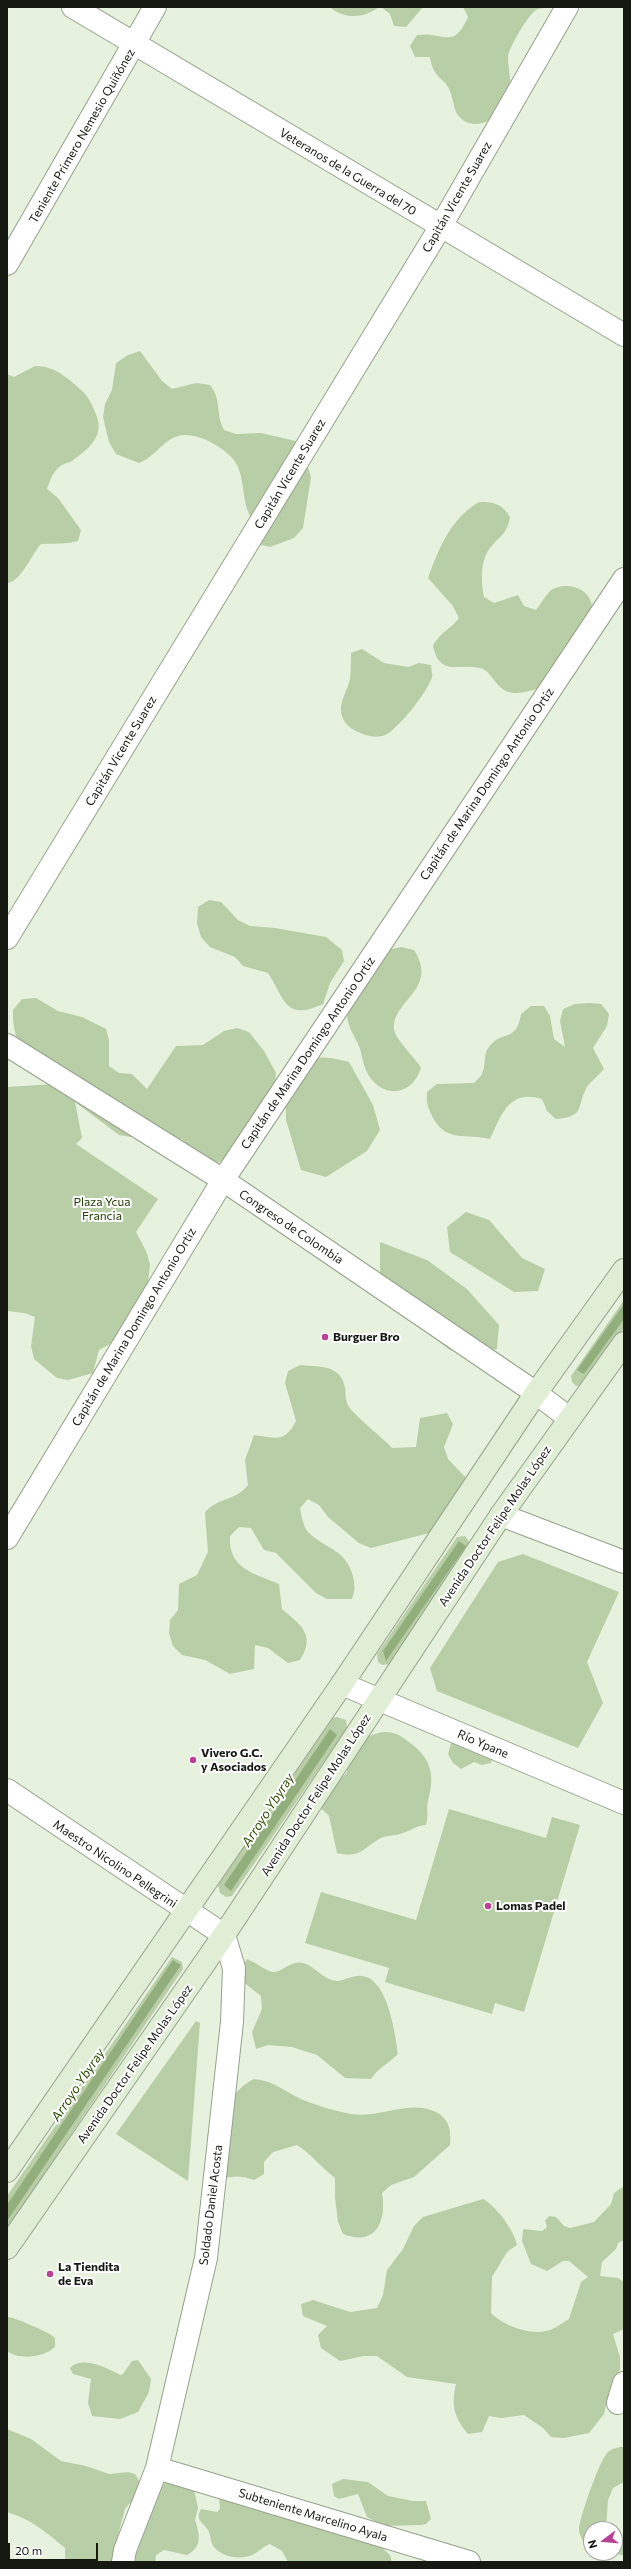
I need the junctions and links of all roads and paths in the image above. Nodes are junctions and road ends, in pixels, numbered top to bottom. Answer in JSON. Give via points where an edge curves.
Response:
{"nodes":[{"id":1,"x":73,"y":7,"type":"edge"},
{"id":2,"x":156,"y":7,"type":"edge"},
{"id":3,"x":567,"y":7,"type":"edge"},
{"id":4,"x":134,"y":45,"type":"junction"},
{"id":5,"x":441,"y":226,"type":"junction"},
{"id":6,"x":7,"y":264,"type":"edge"},
{"id":7,"x":624,"y":335,"type":"edge"},
{"id":8,"x":624,"y":579,"type":"edge"},
{"id":9,"x":7,"y":938,"type":"edge"},
{"id":10,"x":7,"y":1045,"type":"edge"},
{"id":11,"x":223,"y":1180,"type":"junction"},
{"id":12,"x":624,"y":1270,"type":"edge"},
{"id":13,"x":624,"y":1343,"type":"edge"},
{"id":14,"x":536,"y":1394,"type":"junction"},
{"id":15,"x":569,"y":1418,"type":"junction"},
{"id":16,"x":501,"y":1515,"type":"junction"},
{"id":17,"x":7,"y":1538,"type":"edge"},
{"id":18,"x":624,"y":1562,"type":"edge"},
{"id":19,"x":342,"y":1684,"type":"junction"},
{"id":20,"x":378,"y":1700,"type":"junction"},
{"id":21,"x":7,"y":1790,"type":"edge"},
{"id":22,"x":624,"y":1803,"type":"edge"},
{"id":23,"x":186,"y":1912,"type":"junction"},
{"id":24,"x":224,"y":1935,"type":"junction"},
{"id":25,"x":7,"y":2171,"type":"edge"},
{"id":26,"x":7,"y":2248,"type":"edge"},
{"id":27,"x":157,"y":2468,"type":"junction"},
{"id":28,"x":123,"y":2562,"type":"edge"},
{"id":29,"x":469,"y":2562,"type":"edge"}],
"edges":[{"from":1,"to":4,"type":"street","name":"Veteranos de la Guerra del 70"},
{"from":2,"to":4,"type":"street","name":"Teniente Primero Nemesio Quiñónez"},
{"from":3,"to":5,"type":"street","name":"Capitán Vicente Suarez"},
{"from":4,"to":5,"type":"street","name":"Veteranos de la Guerra del 70"},
{"from":4,"to":6,"type":"street","name":"Teniente Primero Nemesio Quiñónez"},
{"from":5,"to":7,"type":"street","name":"Veteranos de la Guerra del 70"},
{"from":5,"to":9,"type":"street","name":"Capitán Vicente Suarez"},
{"from":8,"to":11,"type":"street","name":"Capitán de Marina Domingo Antonio Ortiz"},
{"from":10,"to":11,"type":"street","name":"Congreso de Colombia"},
{"from":11,"to":14,"type":"street","name":"Congreso de Colombia"},
{"from":11,"to":17,"type":"street","name":"Capitán de Marina Domingo Antonio Ortiz"},
{"from":12,"to":14,"type":"main road"},
{"from":13,"to":15,"type":"main road","name":"Avenida Doctor Felipe Molas López"},
{"from":14,"to":15,"type":"street","name":"Congreso de Colombia"},
{"from":14,"to":19,"type":"main road"},
{"from":15,"to":16,"type":"main road","name":"Avenida Doctor Felipe Molas López"},
{"from":16,"to":18,"type":"street"},
{"from":16,"to":20,"type":"main road","name":"Avenida Doctor Felipe Molas López"},
{"from":19,"to":20,"type":"street","name":"Río Ypane"},
{"from":19,"to":23,"type":"main road"},
{"from":20,"to":22,"type":"street","name":"Río Ypane"},
{"from":20,"to":24,"type":"main road","name":"Avenida Doctor Felipe Molas López"},
{"from":21,"to":23,"type":"street","name":"Maestro Nicolino Pellegrini"},
{"from":23,"to":24,"type":"street","name":"Maestro Nicolino Pellegrini"},
{"from":23,"to":25,"type":"main road"},
{"from":24,"to":26,"type":"main road","name":"Avenida Doctor Felipe Molas López"},
{"from":24,"to":27,"type":"street","name":"Soldado Daniel Acosta","via":[[234,1968],[232,2022],[206,2258]]},
{"from":27,"to":28,"type":"street","name":"Soldado Daniel Acosta","via":[[125,2550]]},
{"from":27,"to":29,"type":"street","name":"Subteniente Marcelino Ayala"}]}
